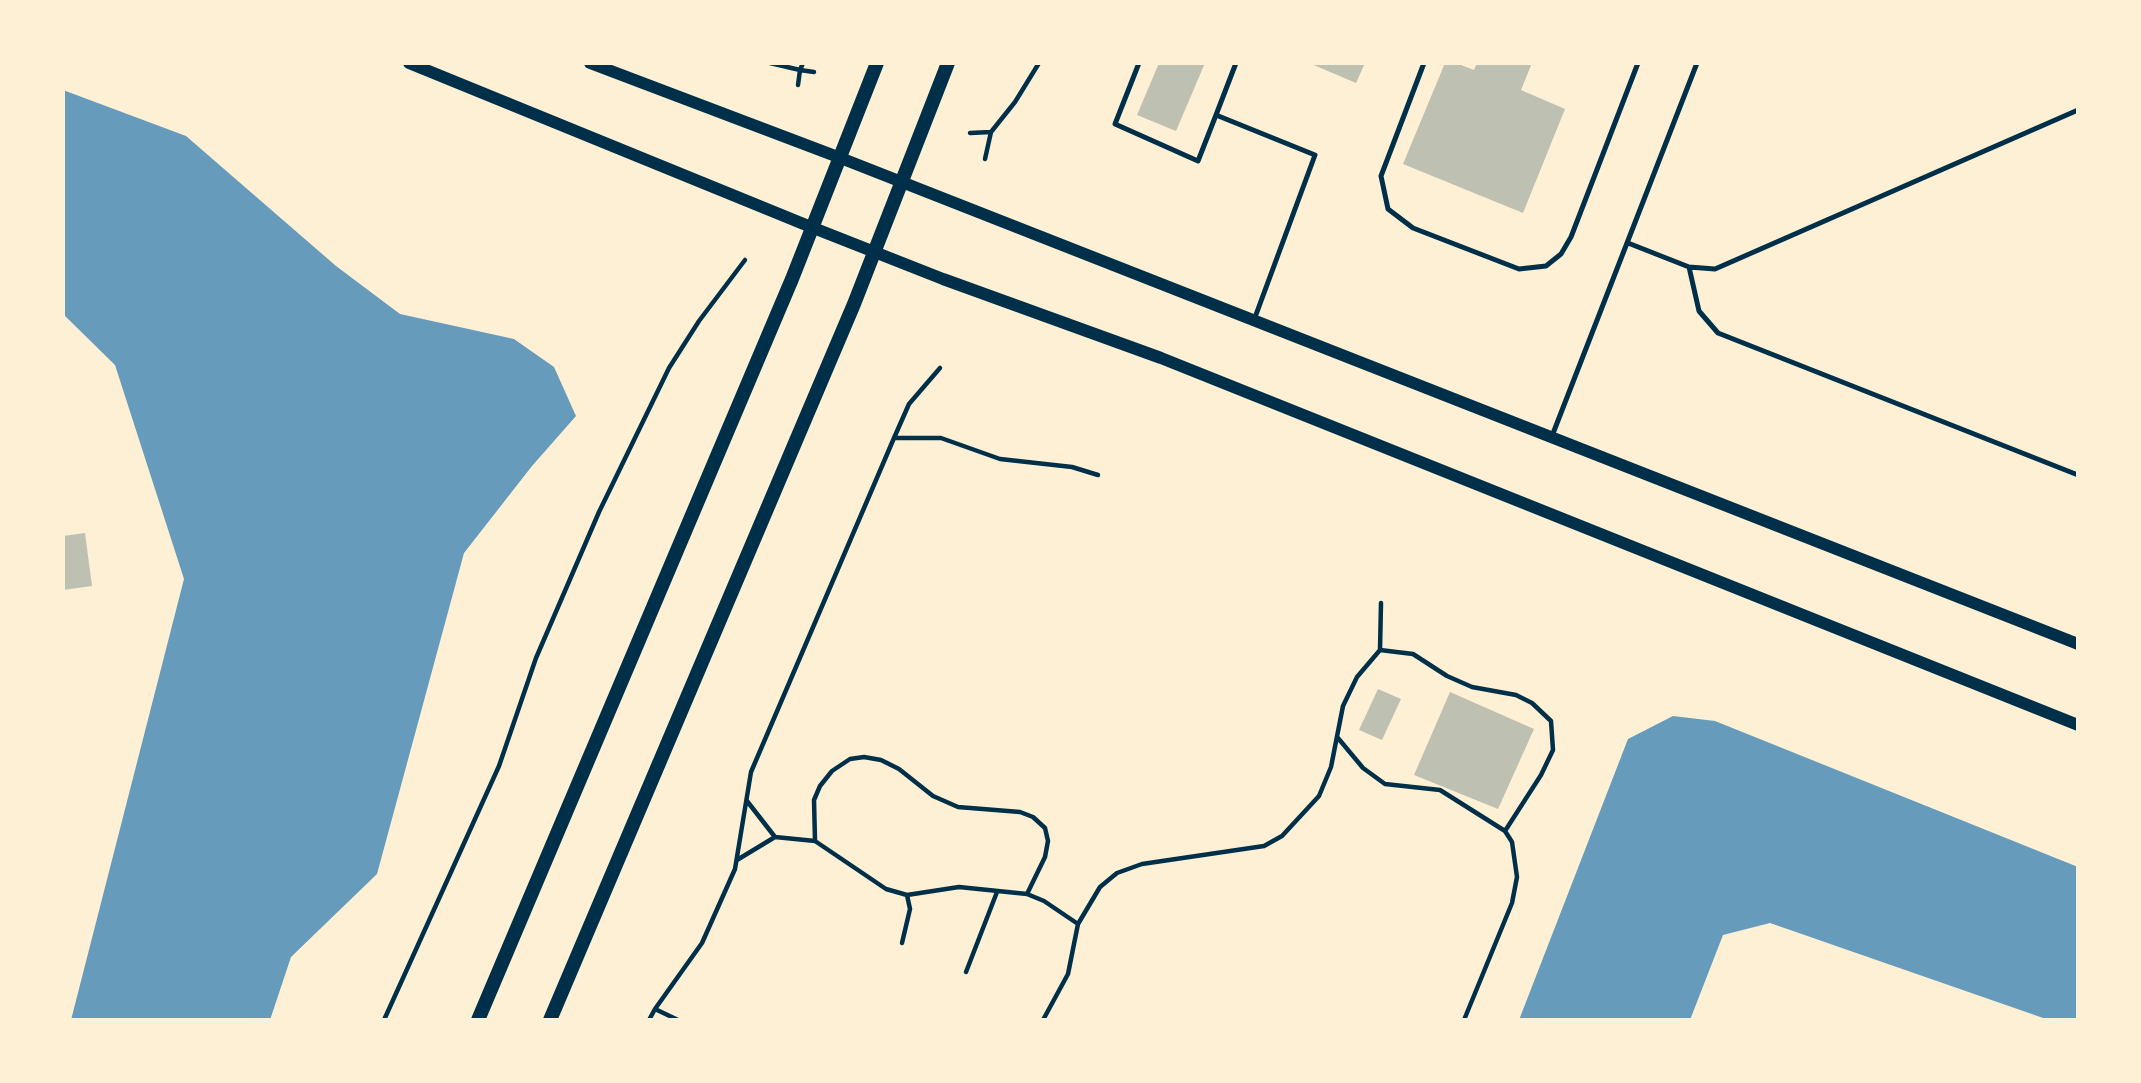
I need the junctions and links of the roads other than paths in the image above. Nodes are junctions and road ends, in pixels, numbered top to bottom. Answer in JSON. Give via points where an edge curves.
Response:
{"nodes":[{"id":1,"x":409,"y":63,"type":"edge"},
{"id":2,"x":590,"y":63,"type":"edge"},
{"id":3,"x":877,"y":63,"type":"edge"},
{"id":4,"x":948,"y":63,"type":"edge"},
{"id":5,"x":1139,"y":63,"type":"edge"},
{"id":6,"x":1236,"y":63,"type":"edge"},
{"id":7,"x":1424,"y":63,"type":"edge"},
{"id":8,"x":1638,"y":63,"type":"edge"},
{"id":9,"x":1698,"y":63,"type":"edge"},
{"id":10,"x":2078,"y":110,"type":"edge"},
{"id":11,"x":1216,"y":115,"type":"junction"},
{"id":12,"x":838,"y":156,"type":"junction"},
{"id":13,"x":901,"y":183,"type":"junction"},
{"id":14,"x":811,"y":227,"type":"junction"},
{"id":15,"x":1628,"y":243,"type":"junction"},
{"id":16,"x":874,"y":252,"type":"junction"},
{"id":17,"x":1689,"y":267,"type":"junction"},
{"id":18,"x":1254,"y":320,"type":"junction"},
{"id":19,"x":1552,"y":436,"type":"junction"},
{"id":20,"x":2078,"y":475,"type":"edge"},
{"id":21,"x":2078,"y":644,"type":"edge"},
{"id":22,"x":2078,"y":725,"type":"edge"},
{"id":23,"x":478,"y":1020,"type":"edge"},
{"id":24,"x":550,"y":1020,"type":"edge"}],
"edges":[{"from":1,"to":14,"type":"street"},
{"from":2,"to":12,"type":"street"},
{"from":3,"to":12,"type":"main road"},
{"from":4,"to":13,"type":"main road"},
{"from":5,"to":11,"type":"lane","via":[[1115,124],[1198,161]]},
{"from":6,"to":11,"type":"lane"},
{"from":7,"to":8,"type":"lane","via":[[1381,176],[1388,209],[1413,228],[1519,268],[1546,266],[1561,254],[1571,237]]},
{"from":9,"to":15,"type":"lane"},
{"from":10,"to":17,"type":"lane","via":[[1715,269]]},
{"from":11,"to":18,"type":"lane","via":[[1315,155]]},
{"from":12,"to":13,"type":"street"},
{"from":12,"to":14,"type":"main road"},
{"from":13,"to":16,"type":"main road"},
{"from":13,"to":18,"type":"street"},
{"from":14,"to":16,"type":"street"},
{"from":14,"to":23,"type":"main road"},
{"from":15,"to":17,"type":"lane"},
{"from":15,"to":19,"type":"lane"},
{"from":16,"to":22,"type":"street","via":[[1161,358]]},
{"from":16,"to":24,"type":"main road"},
{"from":17,"to":20,"type":"lane","via":[[1699,312],[1718,333]]},
{"from":18,"to":19,"type":"street"},
{"from":19,"to":21,"type":"street"}]}
